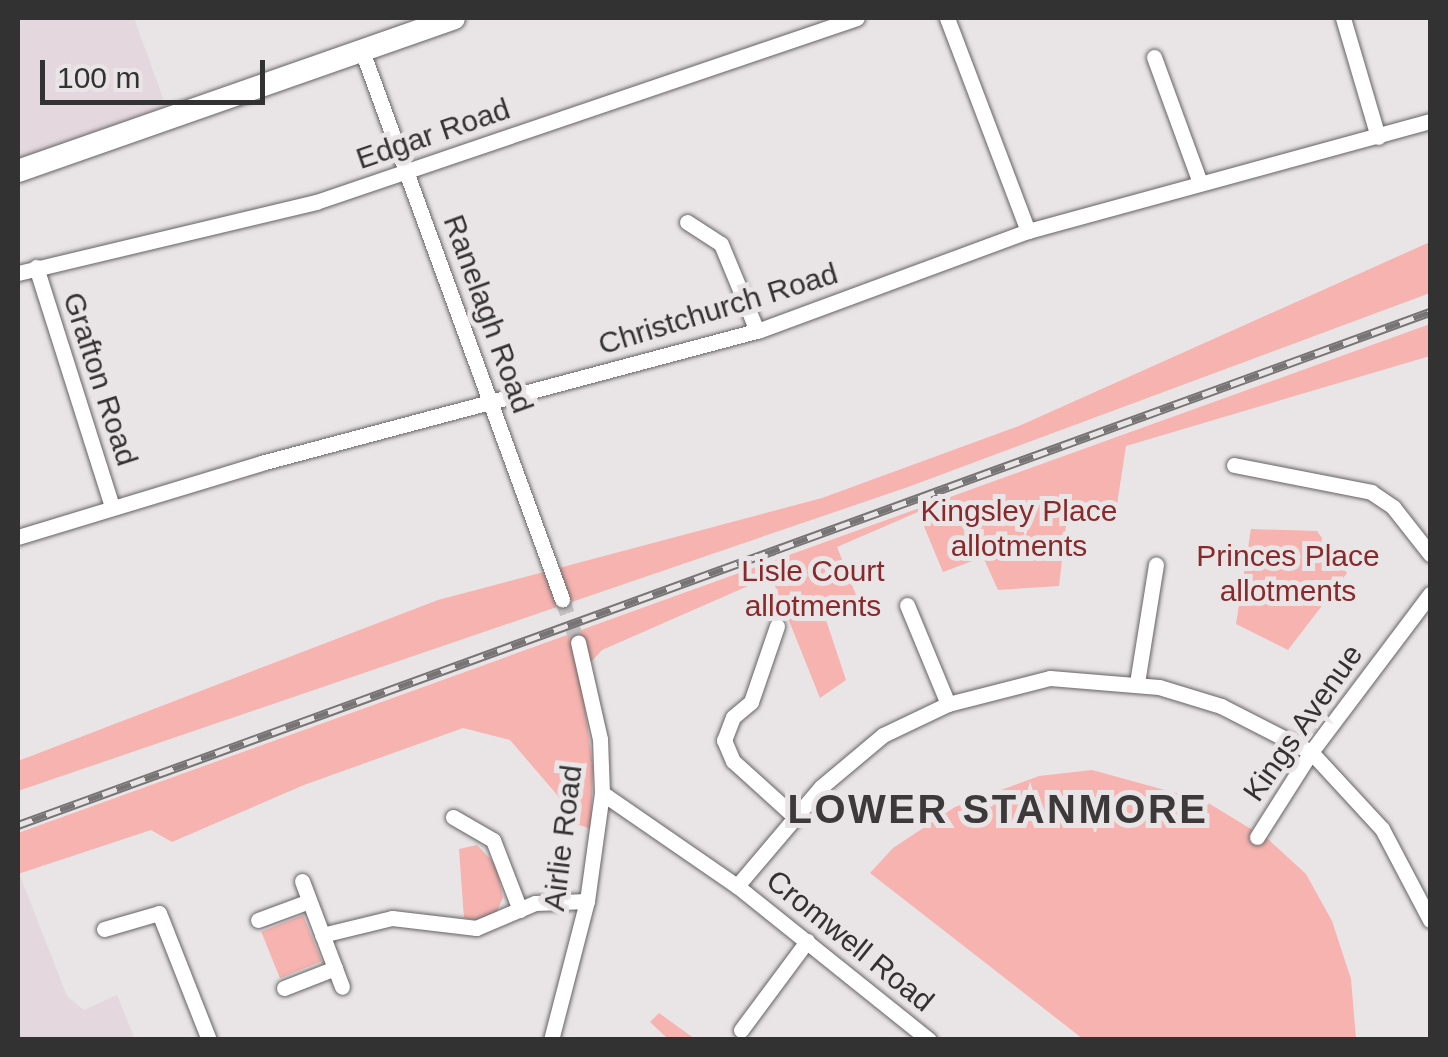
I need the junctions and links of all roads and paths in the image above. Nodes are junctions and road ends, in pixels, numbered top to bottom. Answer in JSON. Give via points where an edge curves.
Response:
{"nodes":[{"id":1,"x":454,"y":18,"type":"edge"},
{"id":2,"x":857,"y":18,"type":"edge"},
{"id":3,"x":947,"y":18,"type":"edge"},
{"id":4,"x":1343,"y":18,"type":"edge"},
{"id":5,"x":361,"y":48,"type":"junction"},
{"id":6,"x":1154,"y":57,"type":"dead end"},
{"id":7,"x":1430,"y":121,"type":"edge"},
{"id":8,"x":1378,"y":137,"type":"junction"},
{"id":9,"x":18,"y":170,"type":"edge"},
{"id":10,"x":408,"y":173,"type":"junction"},
{"id":11,"x":1200,"y":183,"type":"junction"},
{"id":12,"x":688,"y":222,"type":"dead end"},
{"id":13,"x":1028,"y":230,"type":"junction"},
{"id":14,"x":36,"y":267,"type":"junction"},
{"id":15,"x":18,"y":273,"type":"edge"},
{"id":16,"x":757,"y":331,"type":"junction"},
{"id":17,"x":490,"y":402,"type":"junction"},
{"id":18,"x":1234,"y":465,"type":"dead end"},
{"id":19,"x":112,"y":507,"type":"junction"},
{"id":20,"x":18,"y":537,"type":"edge"},
{"id":21,"x":1430,"y":554,"type":"edge"},
{"id":22,"x":1156,"y":565,"type":"dead end"},
{"id":23,"x":1430,"y":594,"type":"edge"},
{"id":24,"x":562,"y":599,"type":"tunnel mouth"},
{"id":25,"x":908,"y":605,"type":"dead end"},
{"id":26,"x":776,"y":626,"type":"dead end"},
{"id":27,"x":578,"y":642,"type":"tunnel mouth"},
{"id":28,"x":1137,"y":683,"type":"junction"},
{"id":29,"x":948,"y":704,"type":"junction"},
{"id":30,"x":1311,"y":752,"type":"junction"},
{"id":31,"x":602,"y":794,"type":"junction"},
{"id":32,"x":453,"y":817,"type":"dead end"},
{"id":33,"x":795,"y":817,"type":"junction"},
{"id":34,"x":1257,"y":836,"type":"dead end"},
{"id":35,"x":302,"y":881,"type":"dead end"},
{"id":36,"x":737,"y":886,"type":"junction"},
{"id":37,"x":309,"y":901,"type":"junction"},
{"id":38,"x":587,"y":901,"type":"junction"},
{"id":39,"x":520,"y":910,"type":"junction"},
{"id":40,"x":1429,"y":912,"type":"edge"},
{"id":41,"x":258,"y":920,"type":"dead end"},
{"id":42,"x":104,"y":929,"type":"dead end"},
{"id":43,"x":322,"y":934,"type":"junction"},
{"id":44,"x":807,"y":941,"type":"junction"},
{"id":45,"x":335,"y":968,"type":"junction"},
{"id":46,"x":342,"y":987,"type":"dead end"},
{"id":47,"x":284,"y":988,"type":"dead end"},
{"id":48,"x":742,"y":1030,"type":"dead end"},
{"id":49,"x":209,"y":1040,"type":"edge"},
{"id":50,"x":551,"y":1040,"type":"edge"},
{"id":51,"x":929,"y":1040,"type":"edge"}],
"edges":[{"from":1,"to":5,"type":"main road"},
{"from":2,"to":10,"type":"street","name":"Edgar Road"},
{"from":3,"to":13,"type":"street"},
{"from":4,"to":8,"type":"street"},
{"from":5,"to":9,"type":"main road"},
{"from":5,"to":10,"type":"street","name":"Ranelagh Road"},
{"from":6,"to":11,"type":"street"},
{"from":7,"to":8,"type":"street","name":"Christchurch Road"},
{"from":8,"to":11,"type":"street","name":"Christchurch Road"},
{"from":10,"to":14,"type":"street","name":"Edgar Road","via":[[316,202]]},
{"from":10,"to":17,"type":"street","name":"Ranelagh Road"},
{"from":11,"to":13,"type":"street","name":"Christchurch Road"},
{"from":12,"to":16,"type":"street","via":[[721,244]]},
{"from":13,"to":16,"type":"street","name":"Christchurch Road"},
{"from":14,"to":15,"type":"street","name":"Edgar Road"},
{"from":14,"to":19,"type":"street","name":"Grafton Road"},
{"from":16,"to":17,"type":"street","name":"Christchurch Road"},
{"from":17,"to":19,"type":"street","name":"Christchurch Road"},
{"from":17,"to":24,"type":"street","name":"Ranelagh Road"},
{"from":18,"to":21,"type":"street","via":[[1371,492],[1393,507]]},
{"from":19,"to":20,"type":"street","name":"Christchurch Road"},
{"from":22,"to":28,"type":"street"},
{"from":23,"to":30,"type":"street","name":"Kings Avenue"},
{"from":25,"to":29,"type":"street"},
{"from":26,"to":33,"type":"street","via":[[751,702],[733,717],[724,740],[733,761]]},
{"from":27,"to":31,"type":"street","name":"Airlie Road","via":[[600,738]]},
{"from":28,"to":29,"type":"street","via":[[1050,678]]},
{"from":28,"to":30,"type":"street","via":[[1220,706]]},
{"from":29,"to":33,"type":"street","via":[[883,736]]},
{"from":30,"to":34,"type":"street","name":"Kings Avenue"},
{"from":30,"to":40,"type":"street","via":[[1382,829]]},
{"from":31,"to":36,"type":"street","name":"Cromwell Road"},
{"from":31,"to":38,"type":"street","name":"Airlie Road"},
{"from":32,"to":39,"type":"street","via":[[493,840]]},
{"from":33,"to":36,"type":"street"},
{"from":35,"to":37,"type":"street"},
{"from":36,"to":44,"type":"street","name":"Cromwell Road"},
{"from":37,"to":41,"type":"street"},
{"from":37,"to":43,"type":"street"},
{"from":38,"to":39,"type":"street","via":[[552,899]]},
{"from":38,"to":50,"type":"street","name":"Airlie Road"},
{"from":39,"to":43,"type":"street","via":[[476,928],[392,918]]},
{"from":42,"to":49,"type":"street","via":[[159,914]]},
{"from":43,"to":45,"type":"street"},
{"from":44,"to":48,"type":"street"},
{"from":44,"to":51,"type":"street","name":"Cromwell Road"},
{"from":45,"to":46,"type":"street"},
{"from":45,"to":47,"type":"street"}]}
